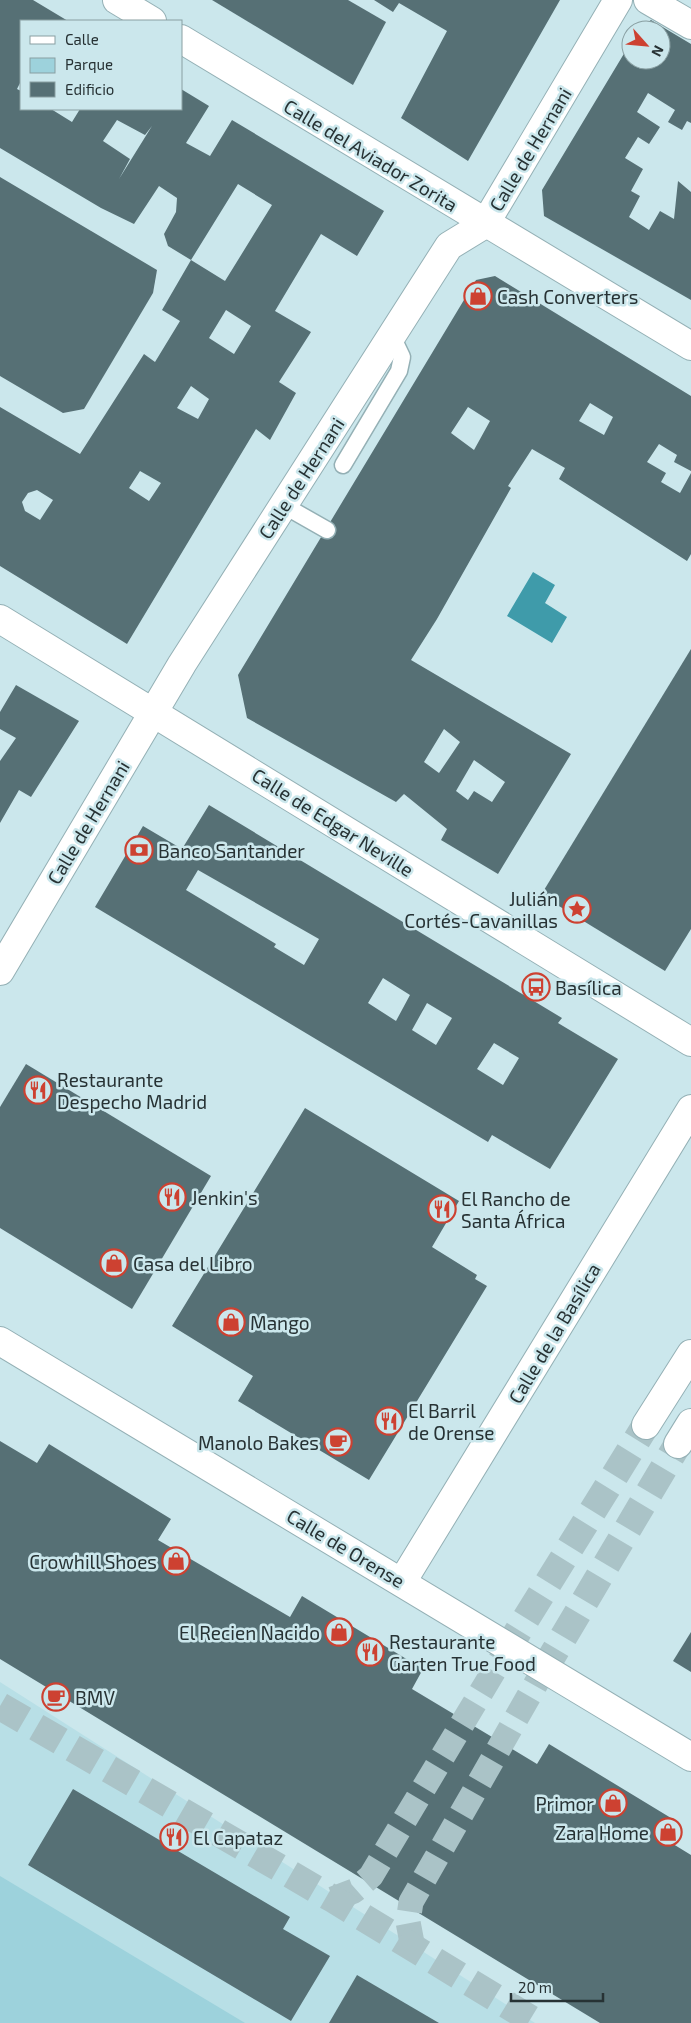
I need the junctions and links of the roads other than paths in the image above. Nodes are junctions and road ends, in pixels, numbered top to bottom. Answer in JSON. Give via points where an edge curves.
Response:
{"nodes":[{"id":1,"x":117,"y":0,"type":"edge"},
{"id":2,"x":618,"y":0,"type":"edge"},
{"id":3,"x":648,"y":0,"type":"edge"},
{"id":4,"x":150,"y":20,"type":"edge"},
{"id":5,"x":691,"y":25,"type":"edge"},
{"id":6,"x":182,"y":40,"type":"edge"},
{"id":7,"x":485,"y":224,"type":"junction"},
{"id":8,"x":392,"y":336,"type":"junction"},
{"id":9,"x":691,"y":346,"type":"edge"},
{"id":10,"x":343,"y":465,"type":"dead end"},
{"id":11,"x":283,"y":505,"type":"junction"},
{"id":12,"x":327,"y":530,"type":"dead end"},
{"id":13,"x":0,"y":618,"type":"edge"},
{"id":14,"x":154,"y":712,"type":"junction"},
{"id":15,"x":0,"y":971,"type":"edge"},
{"id":16,"x":689,"y":1037,"type":"edge"},
{"id":17,"x":691,"y":1109,"type":"edge"},
{"id":18,"x":0,"y":1341,"type":"edge"},
{"id":19,"x":691,"y":1354,"type":"edge"},
{"id":20,"x":646,"y":1425,"type":"tunnel mouth"},
{"id":21,"x":402,"y":1582,"type":"junction"},
{"id":22,"x":691,"y":1757,"type":"edge"}],
"edges":[{"from":1,"to":4,"type":"street"},
{"from":2,"to":7,"type":"street","name":"Calle de Hernani"},
{"from":3,"to":5,"type":"street"},
{"from":6,"to":7,"type":"street","name":"Calle del Aviador Zorita"},
{"from":7,"to":8,"type":"street","name":"Calle de Hernani","via":[[449,246]]},
{"from":7,"to":9,"type":"street","name":"Calle del Aviador Zorita"},
{"from":8,"to":10,"type":"lane","via":[[402,358],[399,371]]},
{"from":8,"to":11,"type":"street","name":"Calle de Hernani"},
{"from":11,"to":12,"type":"lane"},
{"from":11,"to":14,"type":"street","name":"Calle de Hernani"},
{"from":13,"to":14,"type":"street","name":"Calle de Edgar Neville"},
{"from":14,"to":15,"type":"street","name":"Calle de Hernani"},
{"from":14,"to":16,"type":"street","name":"Calle de Edgar Neville"},
{"from":17,"to":21,"type":"street","name":"Calle de la Basílica"},
{"from":18,"to":21,"type":"street","name":"Calle de Orense"},
{"from":19,"to":20,"type":"street"},
{"from":21,"to":22,"type":"street","name":"Calle de Orense"}]}
